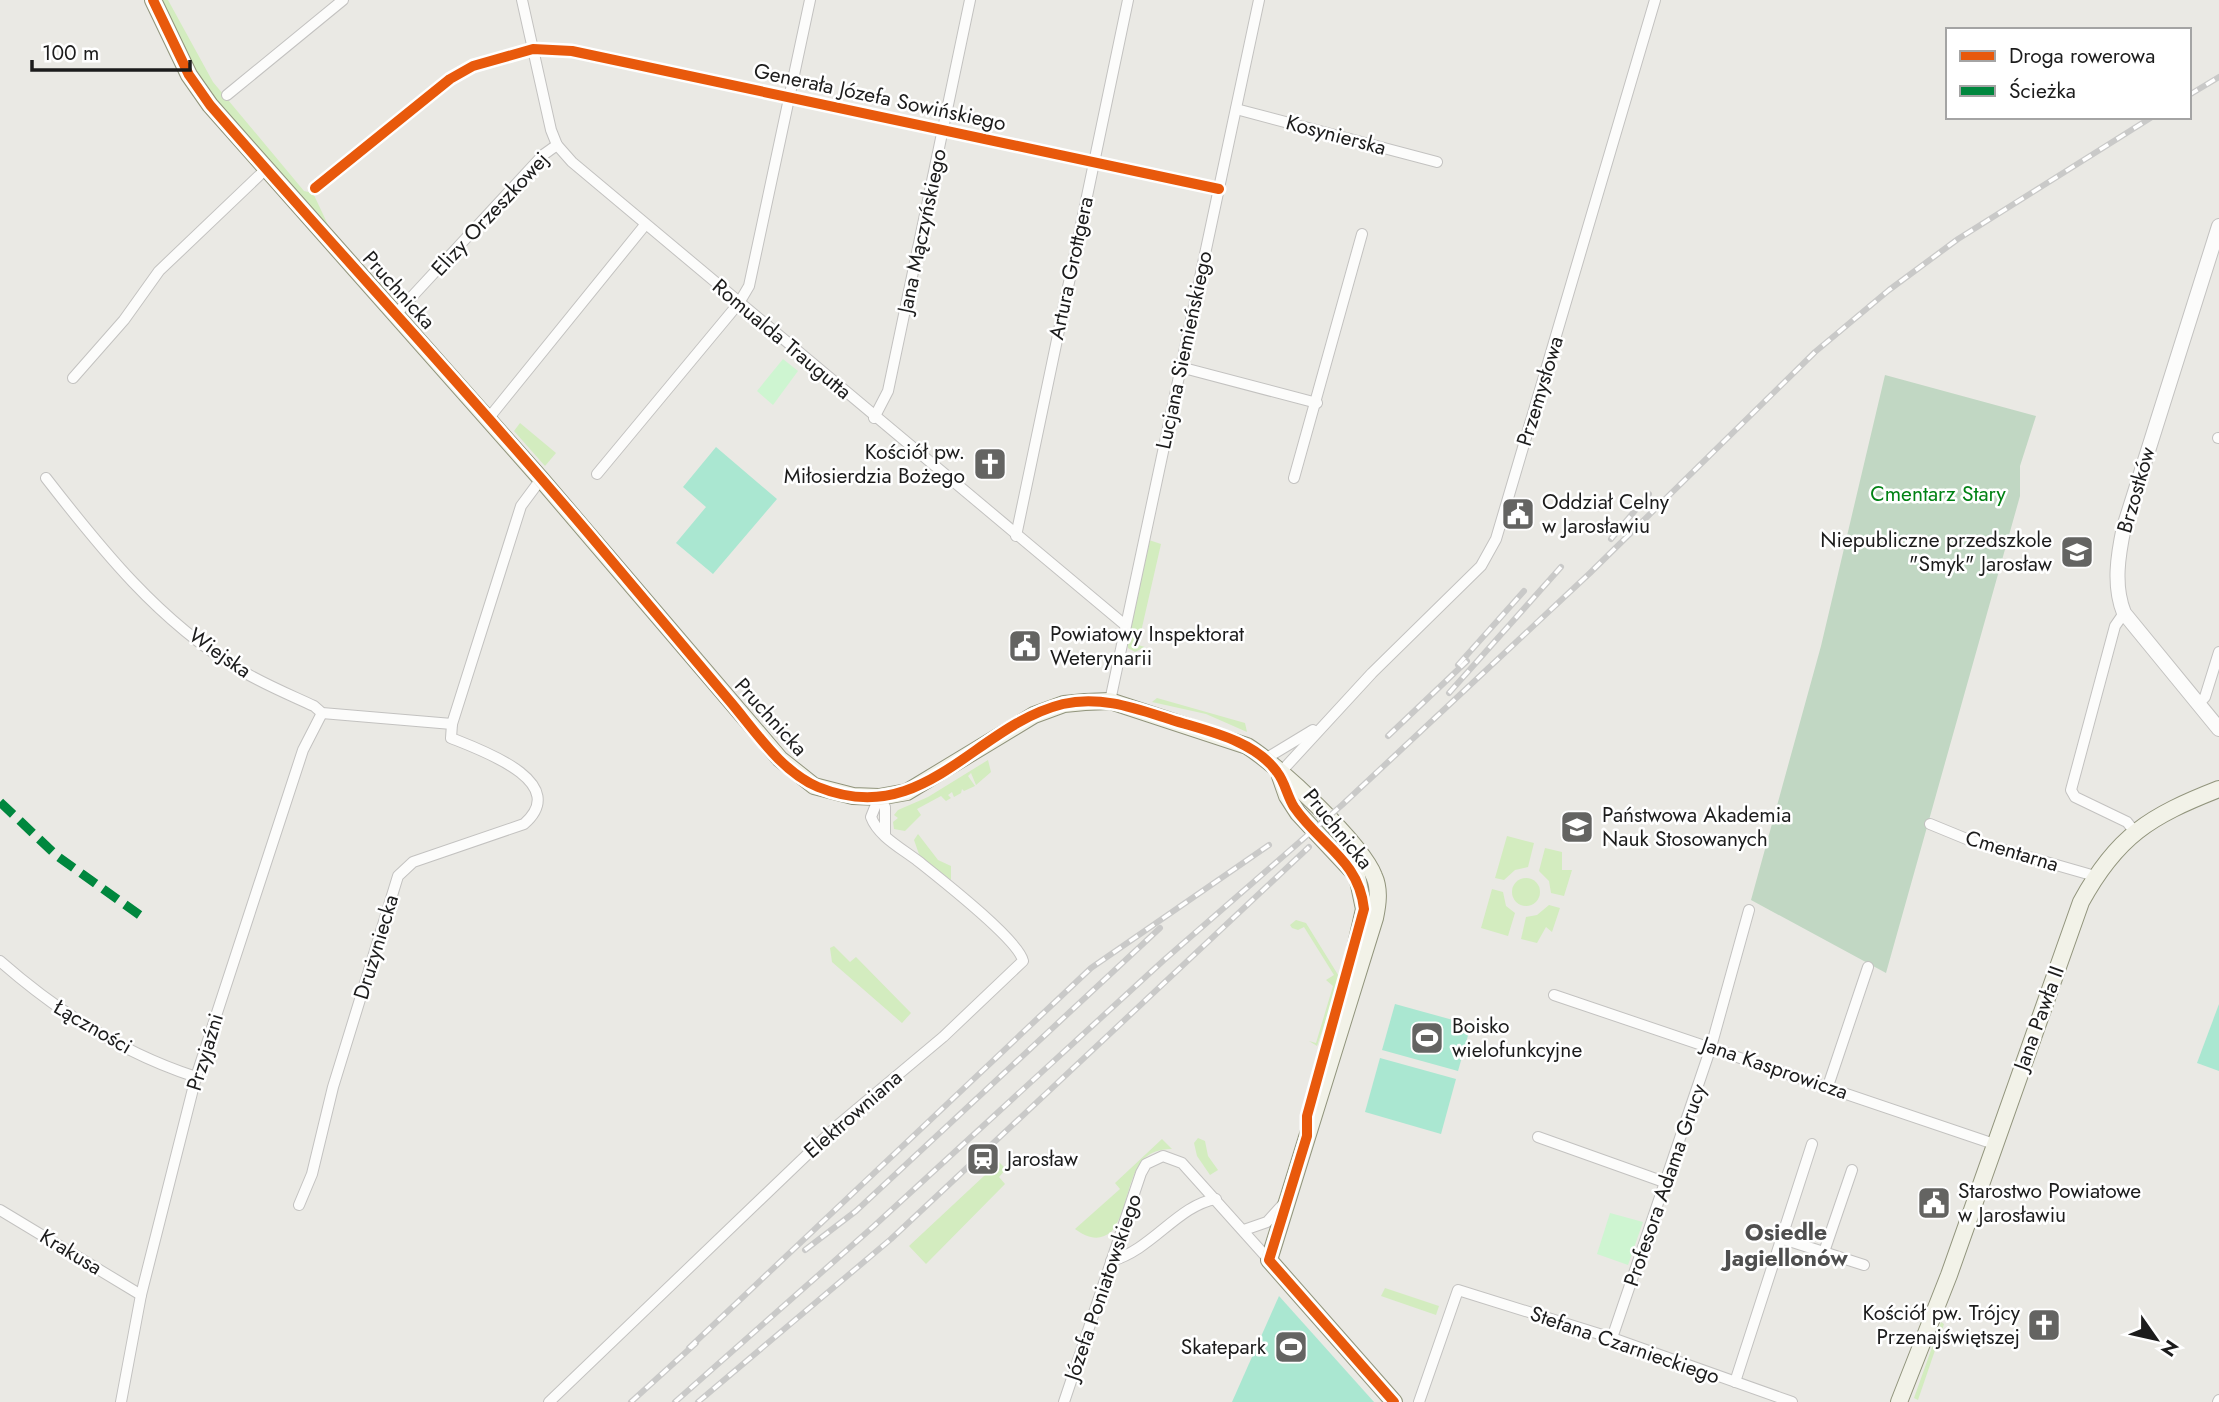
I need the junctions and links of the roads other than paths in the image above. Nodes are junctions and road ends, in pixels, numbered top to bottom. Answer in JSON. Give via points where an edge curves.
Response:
{"nodes":[{"id":1,"x":153,"y":0,"type":"edge"},
{"id":2,"x":343,"y":0,"type":"edge"},
{"id":3,"x":522,"y":0,"type":"edge"},
{"id":4,"x":810,"y":0,"type":"edge"},
{"id":5,"x":970,"y":0,"type":"edge"},
{"id":6,"x":1128,"y":0,"type":"edge"},
{"id":7,"x":1259,"y":0,"type":"edge"},
{"id":8,"x":1655,"y":0,"type":"edge"},
{"id":9,"x":533,"y":48,"type":"junction"},
{"id":10,"x":227,"y":95,"type":"dead end"},
{"id":11,"x":789,"y":98,"type":"junction"},
{"id":12,"x":1236,"y":109,"type":"junction"},
{"id":13,"x":943,"y":131,"type":"junction"},
{"id":14,"x":557,"y":145,"type":"junction"},
{"id":15,"x":1094,"y":162,"type":"junction"},
{"id":16,"x":1437,"y":162,"type":"dead end"},
{"id":17,"x":266,"y":169,"type":"junction"},
{"id":18,"x":315,"y":188,"type":"dead end"},
{"id":19,"x":1219,"y":188,"type":"junction"},
{"id":20,"x":645,"y":225,"type":"junction"},
{"id":21,"x":2219,"y":226,"type":"edge"},
{"id":22,"x":1362,"y":234,"type":"dead end"},
{"id":23,"x":739,"y":303,"type":"junction"},
{"id":24,"x":395,"y":314,"type":"junction"},
{"id":25,"x":1180,"y":367,"type":"junction"},
{"id":26,"x":73,"y":378,"type":"dead end"},
{"id":27,"x":1317,"y":403,"type":"junction"},
{"id":28,"x":874,"y":418,"type":"junction"},
{"id":29,"x":488,"y":419,"type":"junction"},
{"id":30,"x":597,"y":474,"type":"dead end"},
{"id":31,"x":46,"y":478,"type":"dead end"},
{"id":32,"x":1294,"y":478,"type":"dead end"},
{"id":33,"x":541,"y":479,"type":"junction"},
{"id":34,"x":1016,"y":536,"type":"junction"},
{"id":35,"x":2124,"y":613,"type":"junction"},
{"id":36,"x":1125,"y":625,"type":"junction"},
{"id":37,"x":2219,"y":652,"type":"edge"},
{"id":38,"x":1110,"y":701,"type":"junction"},
{"id":39,"x":2198,"y":704,"type":"junction"},
{"id":40,"x":321,"y":713,"type":"junction"},
{"id":41,"x":1324,"y":723,"type":"junction"},
{"id":42,"x":452,"y":724,"type":"junction"},
{"id":43,"x":2219,"y":729,"type":"edge"},
{"id":44,"x":1265,"y":759,"type":"junction"},
{"id":45,"x":1279,"y":774,"type":"junction"},
{"id":46,"x":2219,"y":789,"type":"edge"},
{"id":47,"x":879,"y":797,"type":"junction"},
{"id":48,"x":1930,"y":824,"type":"dead end"},
{"id":49,"x":2134,"y":831,"type":"junction"},
{"id":50,"x":2095,"y":876,"type":"junction"},
{"id":51,"x":1749,"y":911,"type":"dead end"},
{"id":52,"x":0,"y":961,"type":"edge"},
{"id":53,"x":1868,"y":967,"type":"dead end"},
{"id":54,"x":1554,"y":995,"type":"dead end"},
{"id":55,"x":1712,"y":1047,"type":"junction"},
{"id":56,"x":196,"y":1077,"type":"junction"},
{"id":57,"x":1828,"y":1086,"type":"junction"},
{"id":58,"x":1538,"y":1137,"type":"dead end"},
{"id":59,"x":1812,"y":1144,"type":"dead end"},
{"id":60,"x":1994,"y":1144,"type":"junction"},
{"id":61,"x":1852,"y":1170,"type":"dead end"},
{"id":62,"x":1667,"y":1183,"type":"junction"},
{"id":63,"x":1216,"y":1199,"type":"junction"},
{"id":64,"x":1286,"y":1201,"type":"junction"},
{"id":65,"x":299,"y":1205,"type":"dead end"},
{"id":66,"x":0,"y":1210,"type":"edge"},
{"id":67,"x":1244,"y":1230,"type":"junction"},
{"id":68,"x":1783,"y":1239,"type":"junction"},
{"id":69,"x":1824,"y":1252,"type":"junction"},
{"id":70,"x":1269,"y":1260,"type":"junction"},
{"id":71,"x":1111,"y":1261,"type":"junction"},
{"id":72,"x":1864,"y":1265,"type":"dead end"},
{"id":73,"x":141,"y":1294,"type":"junction"},
{"id":74,"x":1938,"y":1307,"type":"junction"},
{"id":75,"x":1612,"y":1338,"type":"junction"},
{"id":76,"x":1735,"y":1382,"type":"junction"},
{"id":77,"x":121,"y":1402,"type":"edge"},
{"id":78,"x":549,"y":1402,"type":"edge"},
{"id":79,"x":1064,"y":1402,"type":"edge"},
{"id":80,"x":1394,"y":1402,"type":"edge"},
{"id":81,"x":1419,"y":1402,"type":"edge"},
{"id":82,"x":1792,"y":1402,"type":"edge"},
{"id":83,"x":1899,"y":1402,"type":"edge"},
{"id":84,"x":1908,"y":1402,"type":"edge"}],
"edges":[{"from":1,"to":17,"type":"main road","name":"Pruchnicka","via":[[189,75]]},
{"from":2,"to":10,"type":"street"},
{"from":3,"to":9,"type":"street"},
{"from":4,"to":11,"type":"street"},
{"from":5,"to":13,"type":"street","name":"Jana Mączyńskiego"},
{"from":6,"to":15,"type":"street","name":"Artura Grottgera"},
{"from":7,"to":12,"type":"street","name":"Lucjana Siemieńskiego"},
{"from":8,"to":41,"type":"street","name":"Przemysłowa","via":[[1496,539],[1481,566]]},
{"from":9,"to":11,"type":"street","name":"Generała Józefa Sowińskiego","via":[[572,51]]},
{"from":9,"to":14,"type":"street"},
{"from":9,"to":18,"type":"street","via":[[473,66],[450,79]]},
{"from":11,"to":13,"type":"street","name":"Generała Józefa Sowińskiego"},
{"from":11,"to":23,"type":"street","via":[[749,286]]},
{"from":12,"to":16,"type":"street","name":"Kosynierska"},
{"from":12,"to":19,"type":"street","name":"Lucjana Siemieńskiego"},
{"from":13,"to":15,"type":"street","name":"Generała Józefa Sowińskiego"},
{"from":13,"to":28,"type":"street","name":"Jana Mączyńskiego","via":[[888,391]]},
{"from":14,"to":20,"type":"street","name":"Romualda Traugutta"},
{"from":14,"to":24,"type":"street","name":"Elizy Orzeszkowej"},
{"from":15,"to":19,"type":"street","name":"Generała Józefa Sowińskiego"},
{"from":15,"to":34,"type":"street","name":"Artura Grottgera"},
{"from":17,"to":24,"type":"main road","name":"Pruchnicka"},
{"from":17,"to":26,"type":"street","via":[[159,271]]},
{"from":19,"to":25,"type":"street","name":"Lucjana Siemieńskiego"},
{"from":20,"to":23,"type":"street","name":"Romualda Traugutta"},
{"from":20,"to":29,"type":"street"},
{"from":21,"to":35,"type":"street","name":"Brzostków","via":[[2124,527],[2118,565]]},
{"from":22,"to":27,"type":"street"},
{"from":23,"to":28,"type":"street","name":"Romualda Traugutta"},
{"from":23,"to":30,"type":"street"},
{"from":24,"to":29,"type":"main road","name":"Pruchnicka"},
{"from":25,"to":27,"type":"street"},
{"from":25,"to":36,"type":"street","name":"Lucjana Siemieńskiego"},
{"from":27,"to":32,"type":"street"},
{"from":28,"to":34,"type":"street","name":"Romualda Traugutta"},
{"from":29,"to":33,"type":"main road","name":"Pruchnicka"},
{"from":31,"to":40,"type":"street","name":"Wiejska","via":[[101,548],[172,618],[235,667]]},
{"from":33,"to":42,"type":"street","via":[[521,506]]},
{"from":33,"to":47,"type":"main road","name":"Pruchnicka","via":[[780,759],[814,786],[841,795]]},
{"from":34,"to":36,"type":"street","name":"Romualda Traugutta"},
{"from":35,"to":39,"type":"street","name":"Brzostków"},
{"from":35,"to":49,"type":"street","via":[[2114,629],[2071,790],[2075,797],[2127,822]]},
{"from":36,"to":38,"type":"street","name":"Lucjana Siemieńskiego"},
{"from":37,"to":39,"type":"street","via":[[2205,697]]},
{"from":38,"to":44,"type":"main road","name":"Pruchnicka","via":[[1247,746]]},
{"from":38,"to":47,"type":"main road","name":"Pruchnicka","via":[[1064,704],[1034,715],[923,785]]},
{"from":39,"to":43,"type":"street","name":"Brzostków"},
{"from":40,"to":42,"type":"street","name":"Wiejska"},
{"from":40,"to":56,"type":"street","name":"Przyjaźni","via":[[274,832]]},
{"from":41,"to":44,"type":"street"},
{"from":41,"to":45,"type":"street"},
{"from":42,"to":65,"type":"street","name":"Drużyniecka","via":[[452,738],[516,769],[536,788],[533,815],[524,824],[413,862],[398,876],[333,1087],[312,1174]]},
{"from":44,"to":45,"type":"main road","name":"Pruchnicka"},
{"from":45,"to":64,"type":"main road","name":"Pruchnicka","via":[[1328,817],[1367,861],[1376,878],[1378,901],[1370,940]]},
{"from":46,"to":49,"type":"main road","name":"Jana Pawła II","via":[[2176,806]]},
{"from":47,"to":78,"type":"street","name":"Elektrowniana","via":[[871,817],[877,830],[1015,944],[1023,961],[943,1037],[838,1125]]},
{"from":48,"to":50,"type":"street","name":"Cmentarna","via":[[1969,840]]},
{"from":49,"to":50,"type":"main road","name":"Jana Pawła II"},
{"from":50,"to":60,"type":"main road","name":"Jana Pawła II","via":[[2081,902]]},
{"from":51,"to":55,"type":"street","name":"Profesora Adama Grucy"},
{"from":52,"to":56,"type":"street","name":"Łączności","via":[[41,997],[111,1041]]},
{"from":53,"to":57,"type":"street"},
{"from":54,"to":55,"type":"street","name":"Jana Kasprowicza"},
{"from":55,"to":57,"type":"street","name":"Jana Kasprowicza"},
{"from":55,"to":62,"type":"street","name":"Profesora Adama Grucy"},
{"from":56,"to":73,"type":"street","name":"Przyjaźni"},
{"from":57,"to":60,"type":"street","name":"Jana Kasprowicza"},
{"from":58,"to":62,"type":"street"},
{"from":59,"to":68,"type":"street"},
{"from":60,"to":74,"type":"main road","name":"Jana Pawła II"},
{"from":61,"to":69,"type":"street"},
{"from":62,"to":75,"type":"street","name":"Profesora Adama Grucy"},
{"from":63,"to":67,"type":"street"},
{"from":63,"to":71,"type":"street","via":[[1198,1204],[1128,1256]]},
{"from":63,"to":71,"type":"street","name":"Józefa Poniatowskiego","via":[[1182,1163],[1171,1157],[1154,1159],[1141,1173]]},
{"from":64,"to":67,"type":"street","name":"Pruchnicka","via":[[1267,1222]]},
{"from":64,"to":70,"type":"main road","name":"Pruchnicka"},
{"from":66,"to":73,"type":"street","name":"Krakusa"},
{"from":67,"to":70,"type":"street"},
{"from":68,"to":69,"type":"street"},
{"from":68,"to":76,"type":"street"},
{"from":69,"to":72,"type":"street"},
{"from":70,"to":80,"type":"main road"},
{"from":71,"to":79,"type":"street","name":"Józefa Poniatowskiego"},
{"from":73,"to":77,"type":"street","name":"Przyjaźni"},
{"from":74,"to":83,"type":"main road","name":"Jana Pawła II"},
{"from":74,"to":84,"type":"main road","name":"Jana Pawła II"},
{"from":75,"to":76,"type":"street","name":"Stefana Czarnieckiego"},
{"from":75,"to":81,"type":"street","name":"Stefana Czarnieckiego","via":[[1458,1290]]},
{"from":76,"to":82,"type":"street","name":"Stefana Czarnieckiego"}]}
